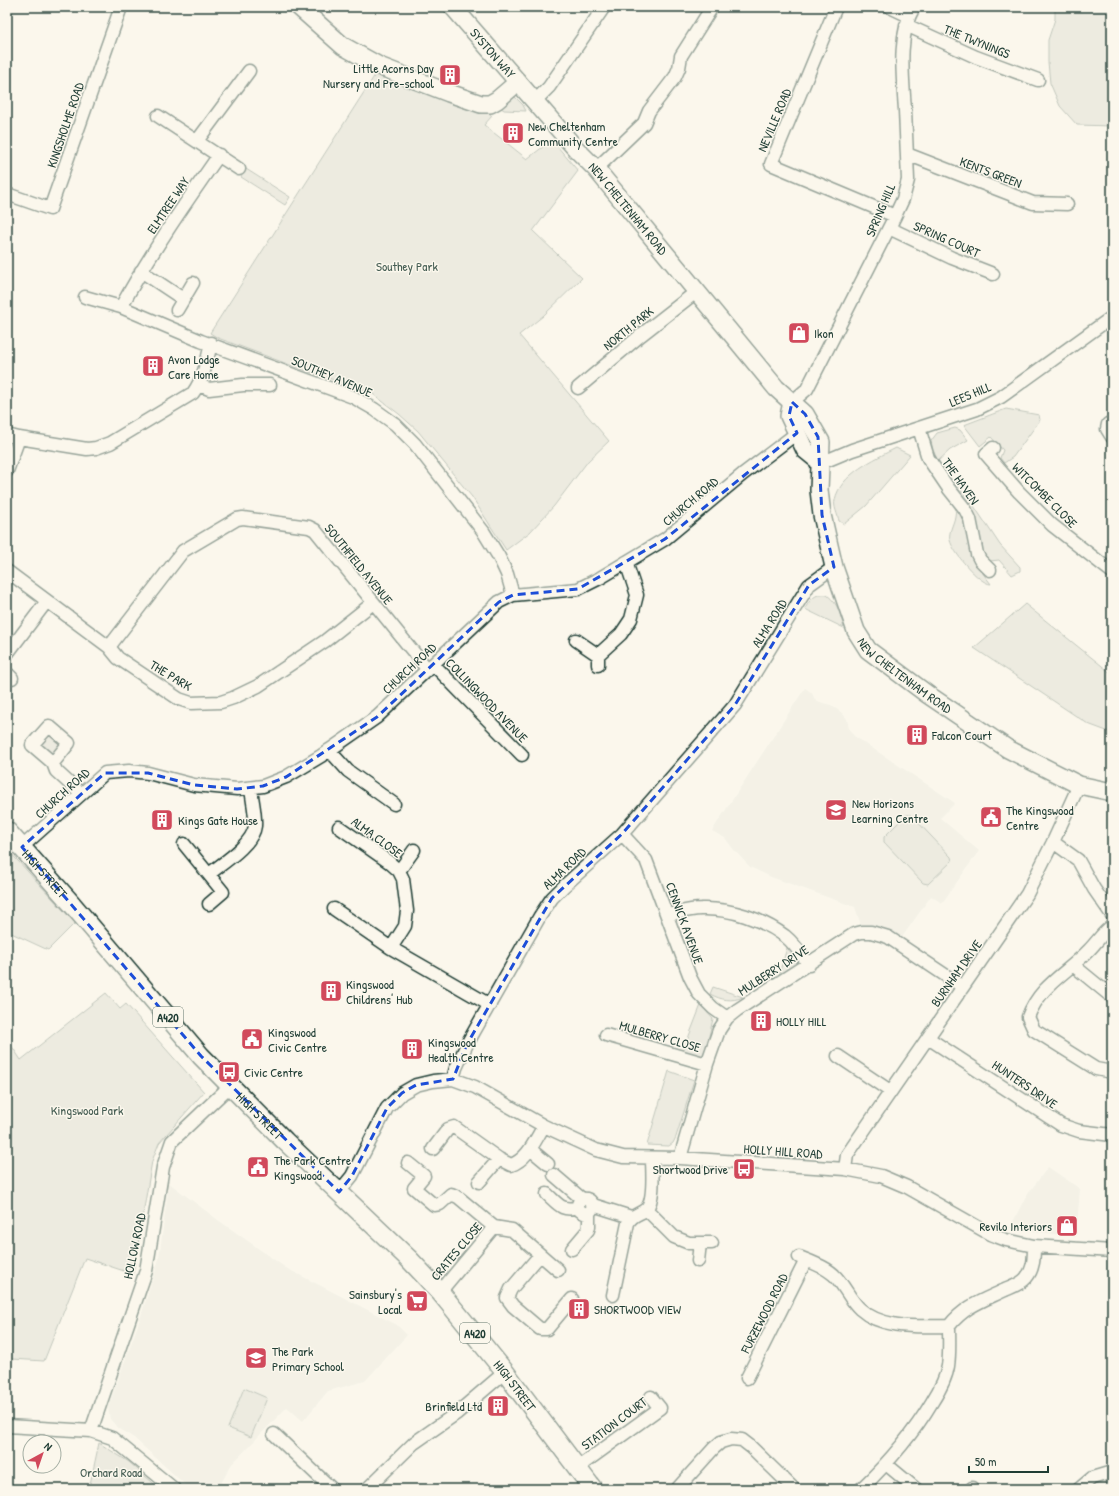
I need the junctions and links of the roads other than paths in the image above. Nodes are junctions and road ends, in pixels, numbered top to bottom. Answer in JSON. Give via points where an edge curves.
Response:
{"nodes":[{"id":1,"x":121,"y":7,"type":"edge"},
{"id":2,"x":299,"y":7,"type":"edge"},
{"id":3,"x":453,"y":7,"type":"edge"},
{"id":4,"x":604,"y":7,"type":"edge"},
{"id":5,"x":712,"y":7,"type":"edge"},
{"id":6,"x":836,"y":7,"type":"edge"},
{"id":7,"x":890,"y":7,"type":"edge"},
{"id":8,"x":910,"y":16,"type":"edge"},
{"id":9,"x":249,"y":71,"type":"dead end"},
{"id":10,"x":1038,"y":80,"type":"dead end"},
{"id":11,"x":518,"y":82,"type":"junction"},
{"id":12,"x":535,"y":101,"type":"junction"},
{"id":13,"x":158,"y":116,"type":"dead end"},
{"id":14,"x":197,"y":141,"type":"junction"},
{"id":15,"x":907,"y":154,"type":"junction"},
{"id":16,"x":219,"y":155,"type":"junction"},
{"id":17,"x":240,"y":169,"type":"dead end"},
{"id":18,"x":596,"y":170,"type":"junction"},
{"id":19,"x":7,"y":194,"type":"edge"},
{"id":20,"x":1068,"y":204,"type":"dead end"},
{"id":21,"x":895,"y":216,"type":"junction"},
{"id":22,"x":889,"y":228,"type":"junction"},
{"id":23,"x":141,"y":271,"type":"junction"},
{"id":24,"x":993,"y":274,"type":"dead end"},
{"id":25,"x":193,"y":284,"type":"dead end"},
{"id":26,"x":696,"y":292,"type":"junction"},
{"id":27,"x":85,"y":297,"type":"dead end"},
{"id":28,"x":183,"y":299,"type":"junction"},
{"id":29,"x":121,"y":307,"type":"junction"},
{"id":30,"x":177,"y":310,"type":"dead end"},
{"id":31,"x":1110,"y":322,"type":"edge"},
{"id":32,"x":211,"y":343,"type":"junction"},
{"id":33,"x":199,"y":385,"type":"junction"},
{"id":34,"x":270,"y":385,"type":"dead end"},
{"id":35,"x":578,"y":388,"type":"dead end"},
{"id":36,"x":792,"y":402,"type":"junction"},
{"id":37,"x":1112,"y":422,"type":"edge"},
{"id":38,"x":919,"y":428,"type":"junction"},
{"id":39,"x":797,"y":433,"type":"junction"},
{"id":40,"x":13,"y":436,"type":"edge"},
{"id":41,"x":1112,"y":437,"type":"edge"},
{"id":42,"x":992,"y":448,"type":"dead end"},
{"id":43,"x":821,"y":463,"type":"junction"},
{"id":44,"x":7,"y":471,"type":"edge"},
{"id":45,"x":626,"y":562,"type":"junction"},
{"id":46,"x":834,"y":567,"type":"junction"},
{"id":47,"x":990,"y":570,"type":"dead end"},
{"id":48,"x":7,"y":571,"type":"edge"},
{"id":49,"x":1112,"y":572,"type":"edge"},
{"id":50,"x":513,"y":595,"type":"junction"},
{"id":51,"x":46,"y":601,"type":"junction"},
{"id":52,"x":373,"y":604,"type":"junction"},
{"id":53,"x":576,"y":640,"type":"dead end"},
{"id":54,"x":109,"y":647,"type":"junction"},
{"id":55,"x":7,"y":654,"type":"edge"},
{"id":56,"x":430,"y":667,"type":"junction"},
{"id":57,"x":329,"y":750,"type":"junction"},
{"id":58,"x":522,"y":755,"type":"dead end"},
{"id":59,"x":53,"y":763,"type":"dead end"},
{"id":60,"x":1079,"y":785,"type":"junction"},
{"id":61,"x":251,"y":788,"type":"junction"},
{"id":62,"x":1112,"y":792,"type":"edge"},
{"id":63,"x":81,"y":794,"type":"junction"},
{"id":64,"x":394,"y":804,"type":"dead end"},
{"id":65,"x":339,"y":827,"type":"dead end"},
{"id":66,"x":7,"y":831,"type":"edge"},
{"id":67,"x":622,"y":834,"type":"junction"},
{"id":68,"x":1053,"y":842,"type":"junction"},
{"id":69,"x":184,"y":844,"type":"dead end"},
{"id":70,"x":22,"y":847,"type":"junction"},
{"id":71,"x":414,"y":850,"type":"dead end"},
{"id":72,"x":399,"y":870,"type":"junction"},
{"id":73,"x":209,"y":874,"type":"junction"},
{"id":74,"x":209,"y":904,"type":"dead end"},
{"id":75,"x":334,"y":909,"type":"dead end"},
{"id":76,"x":668,"y":915,"type":"junction"},
{"id":77,"x":1112,"y":915,"type":"edge"},
{"id":78,"x":1112,"y":926,"type":"edge"},
{"id":79,"x":391,"y":948,"type":"junction"},
{"id":80,"x":809,"y":965,"type":"junction"},
{"id":81,"x":1073,"y":965,"type":"junction"},
{"id":82,"x":963,"y":986,"type":"junction"},
{"id":83,"x":1112,"y":997,"type":"edge"},
{"id":84,"x":490,"y":1005,"type":"junction"},
{"id":85,"x":727,"y":1018,"type":"junction"},
{"id":86,"x":606,"y":1035,"type":"dead end"},
{"id":87,"x":928,"y":1038,"type":"junction"},
{"id":88,"x":838,"y":1056,"type":"dead end"},
{"id":89,"x":707,"y":1064,"type":"junction"},
{"id":90,"x":1112,"y":1072,"type":"edge"},
{"id":91,"x":453,"y":1079,"type":"junction"},
{"id":92,"x":230,"y":1086,"type":"junction"},
{"id":93,"x":890,"y":1091,"type":"junction"},
{"id":94,"x":544,"y":1126,"type":"junction"},
{"id":95,"x":1112,"y":1135,"type":"edge"},
{"id":96,"x":433,"y":1149,"type":"dead end"},
{"id":97,"x":530,"y":1149,"type":"junction"},
{"id":98,"x":652,"y":1158,"type":"junction"},
{"id":99,"x":680,"y":1158,"type":"junction"},
{"id":100,"x":499,"y":1159,"type":"junction"},
{"id":101,"x":408,"y":1163,"type":"dead end"},
{"id":102,"x":548,"y":1164,"type":"dead end"},
{"id":103,"x":845,"y":1169,"type":"junction"},
{"id":104,"x":554,"y":1175,"type":"dead end"},
{"id":105,"x":479,"y":1182,"type":"dead end"},
{"id":106,"x":339,"y":1192,"type":"junction"},
{"id":107,"x":547,"y":1194,"type":"dead end"},
{"id":108,"x":585,"y":1206,"type":"junction"},
{"id":109,"x":646,"y":1209,"type":"junction"},
{"id":110,"x":631,"y":1216,"type":"junction"},
{"id":111,"x":494,"y":1227,"type":"junction"},
{"id":112,"x":700,"y":1243,"type":"junction"},
{"id":113,"x":712,"y":1243,"type":"dead end"},
{"id":114,"x":1034,"y":1246,"type":"junction"},
{"id":115,"x":572,"y":1249,"type":"dead end"},
{"id":116,"x":1112,"y":1251,"type":"edge"},
{"id":117,"x":540,"y":1255,"type":"junction"},
{"id":118,"x":698,"y":1261,"type":"dead end"},
{"id":119,"x":558,"y":1270,"type":"dead end"},
{"id":120,"x":440,"y":1292,"type":"junction"},
{"id":121,"x":613,"y":1295,"type":"dead end"},
{"id":122,"x":572,"y":1299,"type":"dead end"},
{"id":123,"x":948,"y":1326,"type":"junction"},
{"id":124,"x":505,"y":1372,"type":"junction"},
{"id":125,"x":747,"y":1378,"type":"dead end"},
{"id":126,"x":651,"y":1397,"type":"dead end"},
{"id":127,"x":7,"y":1426,"type":"edge"},
{"id":128,"x":91,"y":1431,"type":"junction"},
{"id":129,"x":274,"y":1434,"type":"dead end"},
{"id":130,"x":886,"y":1464,"type":"junction"},
{"id":131,"x":577,"y":1468,"type":"junction"},
{"id":132,"x":1112,"y":1472,"type":"edge"},
{"id":133,"x":174,"y":1489,"type":"edge"},
{"id":134,"x":332,"y":1489,"type":"edge"},
{"id":135,"x":367,"y":1489,"type":"edge"},
{"id":136,"x":593,"y":1489,"type":"edge"},
{"id":137,"x":677,"y":1489,"type":"edge"},
{"id":138,"x":794,"y":1489,"type":"edge"},
{"id":139,"x":861,"y":1489,"type":"edge"},
{"id":140,"x":916,"y":1489,"type":"edge"},
{"id":141,"x":1079,"y":1489,"type":"edge"}],
"edges":[{"from":1,"to":19,"type":"street","name":"KINGSHOLME ROAD","via":[[50,209]]},
{"from":2,"to":11,"type":"street","via":[[343,46],[379,66],[481,104],[490,104],[497,100]]},
{"from":3,"to":11,"type":"street","name":"SYSTON WAY"},
{"from":4,"to":12,"type":"street","via":[[550,87]]},
{"from":5,"to":18,"type":"street","via":[[681,56],[675,77],[649,111],[644,123]]},
{"from":6,"to":21,"type":"street","name":"NEVILLE ROAD","via":[[771,164]]},
{"from":7,"to":8,"type":"street"},
{"from":8,"to":10,"type":"street","name":"THE TWYNINGS","via":[[976,58]]},
{"from":8,"to":15,"type":"street","name":"SPRING HILL","via":[[903,65]]},
{"from":9,"to":14,"type":"street"},
{"from":11,"to":12,"type":"street","name":"NEW CHELTENHAM ROAD"},
{"from":12,"to":18,"type":"street","name":"NEW CHELTENHAM ROAD"},
{"from":13,"to":14,"type":"street"},
{"from":14,"to":16,"type":"street"},
{"from":15,"to":20,"type":"street","name":"KENTS GREEN","via":[[1034,203]]},
{"from":15,"to":21,"type":"street","name":"SPRING HILL","via":[[908,180]]},
{"from":16,"to":17,"type":"street"},
{"from":16,"to":23,"type":"street","name":"ELMTREE WAY"},
{"from":18,"to":26,"type":"street","name":"NEW CHELTENHAM ROAD"},
{"from":21,"to":22,"type":"street","name":"SPRING HILL"},
{"from":22,"to":24,"type":"street","name":"SPRING COURT"},
{"from":22,"to":36,"type":"street","name":"SPRING HILL","via":[[807,389]]},
{"from":23,"to":28,"type":"street"},
{"from":23,"to":29,"type":"street","name":"ELMTREE WAY"},
{"from":25,"to":28,"type":"street"},
{"from":26,"to":35,"type":"street","name":"NORTH PARK"},
{"from":26,"to":36,"type":"street","name":"NEW CHELTENHAM ROAD","via":[[776,388]]},
{"from":27,"to":29,"type":"street"},
{"from":28,"to":30,"type":"street"},
{"from":29,"to":32,"type":"street"},
{"from":31,"to":38,"type":"street","name":"LEES HILL","via":[[1000,397],[977,409]]},
{"from":32,"to":33,"type":"street"},
{"from":32,"to":50,"type":"street","name":"SOUTHEY AVENUE","via":[[353,397],[395,424],[415,444],[483,531],[508,574]]},
{"from":33,"to":34,"type":"street","via":[[210,389]]},
{"from":33,"to":40,"type":"street","via":[[185,399],[110,443],[96,448],[81,448]]},
{"from":36,"to":39,"type":"street","via":[[789,416]]},
{"from":36,"to":43,"type":"street","name":"NEW CHELTENHAM ROAD","via":[[806,414],[821,442]]},
{"from":37,"to":41,"type":"street","via":[[1108,424],[1107,429]]},
{"from":38,"to":43,"type":"street","name":"LEES HILL"},
{"from":38,"to":47,"type":"street","name":"THE HAVEN","via":[[928,458],[965,509],[970,519],[977,554]]},
{"from":39,"to":43,"type":"street","via":[[805,450]]},
{"from":39,"to":45,"type":"street","name":"CHURCH ROAD","via":[[665,539]]},
{"from":40,"to":44,"type":"street"},
{"from":42,"to":49,"type":"street","name":"WITCOMBE CLOSE","via":[[986,454],[1019,492],[1052,525]]},
{"from":43,"to":46,"type":"street","name":"NEW CHELTENHAM ROAD","via":[[819,490],[822,515]]},
{"from":45,"to":50,"type":"street","name":"CHURCH ROAD","via":[[578,589]]},
{"from":45,"to":53,"type":"street","via":[[637,595],[631,619],[598,660]]},
{"from":46,"to":60,"type":"street","name":"NEW CHELTENHAM ROAD","via":[[856,631],[868,650],[1002,746]]},
{"from":46,"to":67,"type":"street","name":"ALMA ROAD","via":[[809,585],[735,705]]},
{"from":48,"to":51,"type":"street","name":"THE PARK"},
{"from":50,"to":56,"type":"street","name":"CHURCH ROAD","via":[[499,602]]},
{"from":51,"to":54,"type":"street","name":"THE PARK"},
{"from":51,"to":55,"type":"street"},
{"from":52,"to":54,"type":"street","name":"THE PARK","via":[[325,641],[258,686],[221,702],[191,703],[179,699],[118,658]]},
{"from":52,"to":54,"type":"street","name":"SOUTHFIELD AVENUE","via":[[315,530],[243,518],[237,519],[183,551]]},
{"from":52,"to":56,"type":"street","name":"SOUTHFIELD AVENUE"},
{"from":56,"to":57,"type":"street","name":"CHURCH ROAD","via":[[377,717]]},
{"from":56,"to":58,"type":"street","name":"COLLINGWOOD AVENUE"},
{"from":57,"to":61,"type":"street","name":"CHURCH ROAD","via":[[286,777]]},
{"from":57,"to":64,"type":"street","via":[[348,771]]},
{"from":59,"to":63,"type":"street","via":[[56,772]]},
{"from":60,"to":62,"type":"street","name":"NEW CHELTENHAM ROAD"},
{"from":60,"to":68,"type":"street","name":"BURNHAM DRIVE"},
{"from":61,"to":63,"type":"street","name":"CHURCH ROAD","via":[[194,785],[148,773],[129,771],[105,773]]},
{"from":61,"to":73,"type":"street","via":[[255,825],[252,835],[244,845]]},
{"from":63,"to":70,"type":"street","name":"CHURCH ROAD"},
{"from":65,"to":72,"type":"street","name":"ALMA CLOSE"},
{"from":66,"to":70,"type":"main road","name":"HIGH STREET","number":"A420"},
{"from":67,"to":76,"type":"street","name":"CENNICK AVENUE","via":[[646,860]]},
{"from":67,"to":84,"type":"street","name":"ALMA ROAD","via":[[552,898]]},
{"from":68,"to":77,"type":"street","via":[[1078,860]]},
{"from":68,"to":82,"type":"street","name":"BURNHAM DRIVE","via":[[1027,894]]},
{"from":69,"to":73,"type":"street"},
{"from":70,"to":92,"type":"main road","name":"HIGH STREET","number":"A420","via":[[201,1056]]},
{"from":71,"to":72,"type":"street","name":"ALMA CLOSE"},
{"from":72,"to":79,"type":"street","name":"ALMA CLOSE","via":[[403,879],[407,911],[405,926]]},
{"from":73,"to":74,"type":"street","via":[[223,892]]},
{"from":75,"to":79,"type":"street"},
{"from":76,"to":80,"type":"street","via":[[701,909],[743,914],[765,923],[785,936]]},
{"from":76,"to":85,"type":"street","name":"CENNICK AVENUE","via":[[690,977],[700,994]]},
{"from":78,"to":81,"type":"street"},
{"from":79,"to":84,"type":"street"},
{"from":80,"to":82,"type":"street","name":"MULBERRY DRIVE","via":[[854,934],[872,932],[888,937]]},
{"from":80,"to":85,"type":"street","name":"MULBERRY DRIVE"},
{"from":81,"to":83,"type":"street"},
{"from":81,"to":90,"type":"street","via":[[1047,986],[1033,1004],[1028,1017],[1034,1030],[1096,1070]]},
{"from":82,"to":87,"type":"street","name":"BURNHAM DRIVE"},
{"from":84,"to":91,"type":"street","name":"ALMA ROAD","via":[[468,1044]]},
{"from":85,"to":89,"type":"street","name":"MULBERRY DRIVE","via":[[719,1030]]},
{"from":86,"to":89,"type":"street","name":"MULBERRY CLOSE"},
{"from":87,"to":93,"type":"street","name":"BURNHAM DRIVE"},
{"from":87,"to":95,"type":"street","name":"HUNTERS DRIVE","via":[[1061,1125],[1079,1131]]},
{"from":88,"to":93,"type":"street"},
{"from":89,"to":99,"type":"street","name":"MULBERRY DRIVE"},
{"from":91,"to":94,"type":"street","name":"HOLLY HILL ROAD","via":[[475,1087]]},
{"from":91,"to":106,"type":"street","via":[[416,1085],[402,1093],[387,1108],[352,1176]]},
{"from":92,"to":106,"type":"main road","name":"HIGH STREET","number":"A420"},
{"from":92,"to":128,"type":"street","name":"HOLLOW ROAD","via":[[172,1141],[163,1167],[146,1271]]},
{"from":93,"to":103,"type":"street","name":"BURNHAM DRIVE","via":[[847,1155]]},
{"from":94,"to":97,"type":"street"},
{"from":94,"to":98,"type":"street","name":"HOLLY HILL ROAD","via":[[596,1150],[623,1157]]},
{"from":96,"to":100,"type":"street","via":[[448,1128],[454,1127]]},
{"from":97,"to":100,"type":"street","via":[[526,1155],[511,1165]]},
{"from":97,"to":102,"type":"street"},
{"from":98,"to":99,"type":"street","name":"HOLLY HILL ROAD"},
{"from":98,"to":109,"type":"street","via":[[651,1201]]},
{"from":99,"to":103,"type":"street","name":"HOLLY HILL ROAD"},
{"from":100,"to":105,"type":"street"},
{"from":101,"to":111,"type":"street","name":"CRATES CLOSE","via":[[424,1176],[414,1188],[434,1205],[440,1204],[451,1194]]},
{"from":103,"to":114,"type":"street","name":"HOLLY HILL ROAD","via":[[881,1176],[907,1187],[990,1234]]},
{"from":104,"to":108,"type":"street"},
{"from":106,"to":120,"type":"main road","name":"HIGH STREET","number":"A420"},
{"from":107,"to":108,"type":"street","via":[[563,1208]]},
{"from":108,"to":110,"type":"street"},
{"from":108,"to":115,"type":"street","via":[[588,1230]]},
{"from":109,"to":110,"type":"street"},
{"from":109,"to":112,"type":"street","via":[[674,1237],[689,1243]]},
{"from":110,"to":121,"type":"street"},
{"from":111,"to":117,"type":"street","name":"CRATES CLOSE","via":[[512,1230]]},
{"from":111,"to":120,"type":"street","name":"CRATES CLOSE"},
{"from":112,"to":113,"type":"street"},
{"from":112,"to":118,"type":"street"},
{"from":114,"to":116,"type":"street","name":"HOLLY HILL ROAD"},
{"from":114,"to":123,"type":"street","via":[[1032,1269],[1026,1279],[966,1309]]},
{"from":117,"to":119,"type":"street","name":"CRATES CLOSE"},
{"from":117,"to":122,"type":"street","via":[[511,1289],[507,1298],[540,1330],[547,1330]]},
{"from":120,"to":124,"type":"main road","name":"HIGH STREET","number":"A420"},
{"from":123,"to":125,"type":"street","name":"FURZEWOOD ROAD","via":[[905,1326],[880,1321],[860,1310],[827,1269],[802,1258]]},
{"from":123,"to":130,"type":"street","via":[[948,1367],[942,1385],[919,1425]]},
{"from":124,"to":131,"type":"main road","name":"HIGH STREET","number":"A420"},
{"from":124,"to":135,"type":"street","via":[[457,1413],[414,1443]]},
{"from":126,"to":131,"type":"street","name":"STATION COURT","via":[[660,1408]]},
{"from":127,"to":128,"type":"street"},
{"from":128,"to":133,"type":"street","via":[[112,1438]]},
{"from":129,"to":134,"type":"street"},
{"from":130,"to":139,"type":"street"},
{"from":130,"to":140,"type":"street"},
{"from":131,"to":136,"type":"main road","name":"HIGH STREET","number":"A420"},
{"from":132,"to":141,"type":"street","via":[[1092,1478]]},
{"from":137,"to":138,"type":"street","via":[[714,1448],[721,1442],[731,1439],[742,1440],[751,1447]]}]}
